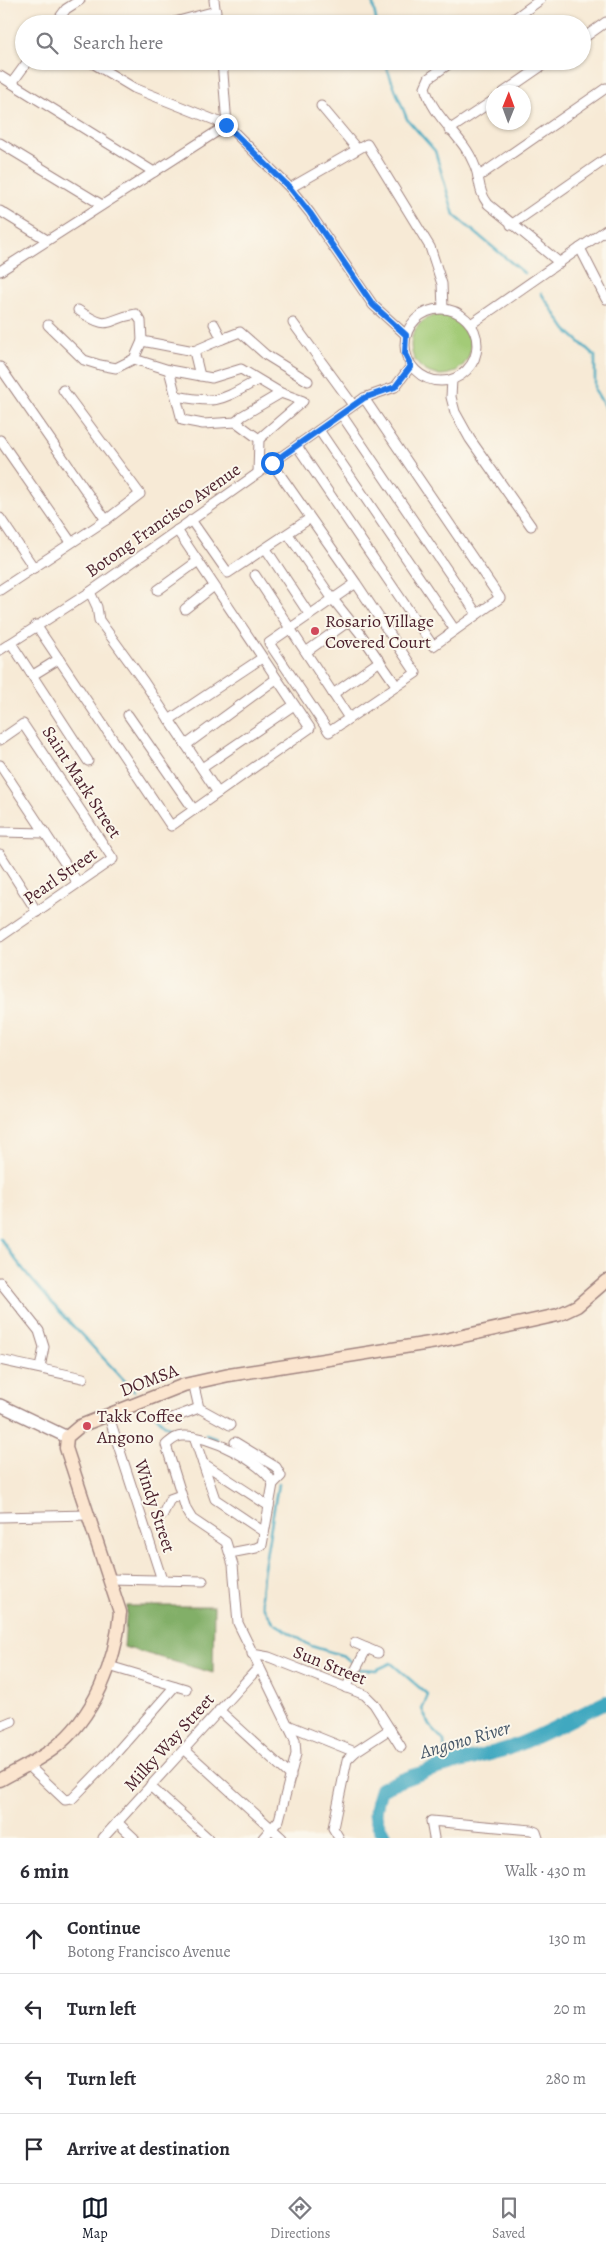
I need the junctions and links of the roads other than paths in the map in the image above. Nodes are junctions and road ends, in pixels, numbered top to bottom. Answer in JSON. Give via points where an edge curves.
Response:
{"nodes":[{"id":1,"x":80,"y":0,"type":"edge"},
{"id":2,"x":214,"y":0,"type":"edge"},
{"id":3,"x":540,"y":0,"type":"edge"},
{"id":4,"x":216,"y":11,"type":"junction"},
{"id":5,"x":62,"y":15,"type":"edge"},
{"id":6,"x":201,"y":15,"type":"edge"},
{"id":7,"x":216,"y":15,"type":"edge"},
{"id":8,"x":519,"y":15,"type":"edge"},
{"id":9,"x":606,"y":22,"type":"edge"},
{"id":10,"x":591,"y":33,"type":"edge"},
{"id":11,"x":21,"y":70,"type":"edge"},
{"id":12,"x":106,"y":70,"type":"edge"},
{"id":13,"x":223,"y":70,"type":"edge"},
{"id":14,"x":440,"y":70,"type":"edge"},
{"id":15,"x":536,"y":70,"type":"edge"},
{"id":16,"x":0,"y":76,"type":"edge"},
{"id":17,"x":12,"y":83,"type":"junction"},
{"id":18,"x":514,"y":85,"type":"edge"},
{"id":19,"x":606,"y":88,"type":"edge"},
{"id":20,"x":486,"y":105,"type":"edge"},
{"id":21,"x":321,"y":106,"type":"dead end"},
{"id":22,"x":226,"y":125,"type":"junction"},
{"id":23,"x":449,"y":130,"type":"junction"},
{"id":24,"x":0,"y":143,"type":"edge"},
{"id":25,"x":357,"y":149,"type":"junction"},
{"id":26,"x":606,"y":159,"type":"edge"},
{"id":27,"x":154,"y":172,"type":"junction"},
{"id":28,"x":478,"y":177,"type":"junction"},
{"id":29,"x":290,"y":188,"type":"junction"},
{"id":30,"x":102,"y":205,"type":"junction"},
{"id":31,"x":0,"y":211,"type":"edge"},
{"id":32,"x":512,"y":225,"type":"junction"},
{"id":33,"x":606,"y":230,"type":"edge"},
{"id":34,"x":47,"y":240,"type":"junction"},
{"id":35,"x":580,"y":248,"type":"junction"},
{"id":36,"x":560,"y":263,"type":"junction"},
{"id":37,"x":0,"y":271,"type":"edge"},
{"id":38,"x":606,"y":299,"type":"edge"},
{"id":39,"x":443,"y":308,"type":"junction"},
{"id":40,"x":78,"y":310,"type":"dead end"},
{"id":41,"x":292,"y":323,"type":"dead end"},
{"id":42,"x":214,"y":324,"type":"dead end"},
{"id":43,"x":471,"y":324,"type":"junction"},
{"id":44,"x":48,"y":325,"type":"dead end"},
{"id":45,"x":406,"y":335,"type":"junction"},
{"id":46,"x":222,"y":339,"type":"junction"},
{"id":47,"x":142,"y":342,"type":"junction"},
{"id":48,"x":194,"y":351,"type":"junction"},
{"id":49,"x":134,"y":358,"type":"junction"},
{"id":50,"x":411,"y":366,"type":"junction"},
{"id":51,"x":0,"y":367,"type":"edge"},
{"id":52,"x":169,"y":370,"type":"junction"},
{"id":53,"x":200,"y":376,"type":"junction"},
{"id":54,"x":258,"y":380,"type":"junction"},
{"id":55,"x":452,"y":380,"type":"junction"},
{"id":56,"x":308,"y":381,"type":"dead end"},
{"id":57,"x":63,"y":390,"type":"dead end"},
{"id":58,"x":281,"y":393,"type":"junction"},
{"id":59,"x":176,"y":396,"type":"junction"},
{"id":60,"x":364,"y":398,"type":"junction"},
{"id":61,"x":353,"y":405,"type":"junction"},
{"id":62,"x":341,"y":414,"type":"junction"},
{"id":63,"x":236,"y":422,"type":"junction"},
{"id":64,"x":319,"y":430,"type":"junction"},
{"id":65,"x":259,"y":439,"type":"junction"},
{"id":66,"x":0,"y":440,"type":"edge"},
{"id":67,"x":296,"y":446,"type":"junction"},
{"id":68,"x":272,"y":463,"type":"junction"},
{"id":69,"x":258,"y":473,"type":"junction"},
{"id":70,"x":0,"y":518,"type":"edge"},
{"id":71,"x":309,"y":518,"type":"junction"},
{"id":72,"x":106,"y":520,"type":"junction"},
{"id":73,"x":191,"y":520,"type":"junction"},
{"id":74,"x":532,"y":526,"type":"dead end"},
{"id":75,"x":177,"y":530,"type":"junction"},
{"id":76,"x":288,"y":534,"type":"junction"},
{"id":77,"x":71,"y":542,"type":"junction"},
{"id":78,"x":266,"y":549,"type":"junction"},
{"id":79,"x":198,"y":561,"type":"junction"},
{"id":80,"x":34,"y":568,"type":"junction"},
{"id":81,"x":255,"y":574,"type":"dead end"},
{"id":82,"x":356,"y":583,"type":"junction"},
{"id":83,"x":214,"y":586,"type":"junction"},
{"id":84,"x":1,"y":588,"type":"edge"},
{"id":85,"x":158,"y":590,"type":"dead end"},
{"id":86,"x":90,"y":592,"type":"junction"},
{"id":87,"x":332,"y":598,"type":"junction"},
{"id":88,"x":185,"y":609,"type":"dead end"},
{"id":89,"x":309,"y":614,"type":"junction"},
{"id":90,"x":477,"y":614,"type":"junction"},
{"id":91,"x":349,"y":621,"type":"junction"},
{"id":92,"x":36,"y":626,"type":"junction"},
{"id":93,"x":290,"y":628,"type":"junction"},
{"id":94,"x":455,"y":630,"type":"junction"},
{"id":95,"x":11,"y":643,"type":"junction"},
{"id":96,"x":0,"y":650,"type":"edge"},
{"id":97,"x":306,"y":652,"type":"junction"},
{"id":98,"x":262,"y":658,"type":"junction"},
{"id":99,"x":59,"y":659,"type":"junction"},
{"id":100,"x":380,"y":661,"type":"junction"},
{"id":101,"x":32,"y":675,"type":"junction"},
{"id":102,"x":276,"y":679,"type":"junction"},
{"id":103,"x":396,"y":686,"type":"junction"},
{"id":104,"x":334,"y":694,"type":"junction"},
{"id":105,"x":294,"y":705,"type":"junction"},
{"id":106,"x":128,"y":714,"type":"dead end"},
{"id":107,"x":349,"y":718,"type":"junction"},
{"id":108,"x":170,"y":720,"type":"junction"},
{"id":109,"x":0,"y":740,"type":"edge"},
{"id":110,"x":186,"y":745,"type":"junction"},
{"id":111,"x":88,"y":761,"type":"dead end"},
{"id":112,"x":0,"y":766,"type":"edge"},
{"id":113,"x":202,"y":768,"type":"junction"},
{"id":114,"x":218,"y":792,"type":"junction"},
{"id":115,"x":194,"y":810,"type":"junction"},
{"id":116,"x":0,"y":832,"type":"edge"},
{"id":117,"x":45,"y":833,"type":"junction"},
{"id":118,"x":0,"y":854,"type":"edge"},
{"id":119,"x":113,"y":859,"type":"joint"},
{"id":120,"x":78,"y":884,"type":"junction"},
{"id":121,"x":37,"y":912,"type":"junction"},
{"id":122,"x":0,"y":937,"type":"edge"},
{"id":123,"x":606,"y":1281,"type":"edge"},
{"id":124,"x":0,"y":1282,"type":"edge"},
{"id":125,"x":0,"y":1360,"type":"edge"},
{"id":126,"x":40,"y":1368,"type":"junction"},
{"id":127,"x":83,"y":1378,"type":"dead end"},
{"id":128,"x":193,"y":1382,"type":"junction"},
{"id":129,"x":0,"y":1405,"type":"edge"},
{"id":130,"x":199,"y":1408,"type":"junction"},
{"id":131,"x":108,"y":1414,"type":"junction"},
{"id":132,"x":167,"y":1420,"type":"dead end"},
{"id":133,"x":230,"y":1425,"type":"dead end"},
{"id":134,"x":68,"y":1437,"type":"junction"},
{"id":135,"x":194,"y":1437,"type":"junction"},
{"id":136,"x":235,"y":1442,"type":"dead end"},
{"id":137,"x":203,"y":1463,"type":"junction"},
{"id":138,"x":273,"y":1484,"type":"junction"},
{"id":139,"x":181,"y":1496,"type":"junction"},
{"id":140,"x":269,"y":1506,"type":"junction"},
{"id":141,"x":163,"y":1514,"type":"dead end"},
{"id":142,"x":88,"y":1516,"type":"junction"},
{"id":143,"x":0,"y":1517,"type":"edge"},
{"id":144,"x":264,"y":1532,"type":"junction"},
{"id":145,"x":230,"y":1553,"type":"junction"},
{"id":146,"x":110,"y":1579,"type":"junction"},
{"id":147,"x":162,"y":1580,"type":"junction"},
{"id":148,"x":203,"y":1581,"type":"dead end"},
{"id":149,"x":355,"y":1643,"type":"dead end"},
{"id":150,"x":367,"y":1648,"type":"junction"},
{"id":151,"x":378,"y":1653,"type":"dead end"},
{"id":152,"x":252,"y":1654,"type":"junction"},
{"id":153,"x":109,"y":1666,"type":"junction"},
{"id":154,"x":258,"y":1667,"type":"junction"},
{"id":155,"x":175,"y":1686,"type":"junction"},
{"id":156,"x":346,"y":1688,"type":"junction"},
{"id":157,"x":186,"y":1689,"type":"dead end"},
{"id":158,"x":219,"y":1710,"type":"junction"},
{"id":159,"x":12,"y":1721,"type":"dead end"},
{"id":160,"x":0,"y":1726,"type":"edge"},
{"id":161,"x":288,"y":1726,"type":"junction"},
{"id":162,"x":390,"y":1729,"type":"junction"},
{"id":163,"x":400,"y":1746,"type":"dead end"},
{"id":164,"x":184,"y":1749,"type":"junction"},
{"id":165,"x":355,"y":1752,"type":"junction"},
{"id":166,"x":28,"y":1765,"type":"junction"},
{"id":167,"x":290,"y":1776,"type":"junction"},
{"id":168,"x":0,"y":1780,"type":"edge"},
{"id":169,"x":150,"y":1786,"type":"junction"},
{"id":170,"x":117,"y":1822,"type":"junction"},
{"id":171,"x":272,"y":1828,"type":"junction"},
{"id":172,"x":537,"y":1835,"type":"edge"},
{"id":173,"x":103,"y":1838,"type":"edge"},
{"id":174,"x":134,"y":1838,"type":"edge"},
{"id":175,"x":208,"y":1838,"type":"edge"},
{"id":176,"x":263,"y":1838,"type":"edge"},
{"id":177,"x":282,"y":1838,"type":"edge"},
{"id":178,"x":339,"y":1838,"type":"edge"},
{"id":179,"x":434,"y":1838,"type":"edge"}],
"edges":[{"from":1,"to":5,"type":"street"},
{"from":2,"to":4,"type":"street"},
{"from":3,"to":8,"type":"street"},
{"from":4,"to":6,"type":"street"},
{"from":4,"to":7,"type":"street"},
{"from":9,"to":10,"type":"street"},
{"from":11,"to":17,"type":"street"},
{"from":12,"to":22,"type":"street","via":[[134,88]]},
{"from":13,"to":22,"type":"street"},
{"from":14,"to":23,"type":"street","via":[[429,78],[424,87]]},
{"from":15,"to":18,"type":"street"},
{"from":16,"to":17,"type":"street"},
{"from":17,"to":27,"type":"street"},
{"from":19,"to":28,"type":"street"},
{"from":20,"to":23,"type":"street"},
{"from":21,"to":25,"type":"street"},
{"from":22,"to":27,"type":"street"},
{"from":22,"to":29,"type":"street"},
{"from":23,"to":28,"type":"street","via":[[470,155]]},
{"from":24,"to":30,"type":"street"},
{"from":25,"to":29,"type":"street"},
{"from":25,"to":39,"type":"street","via":[[367,144],[430,247],[442,284]]},
{"from":26,"to":32,"type":"street"},
{"from":27,"to":30,"type":"street"},
{"from":28,"to":32,"type":"street","via":[[480,195]]},
{"from":29,"to":45,"type":"street","via":[[373,305]]},
{"from":30,"to":34,"type":"street"},
{"from":31,"to":34,"type":"street"},
{"from":32,"to":36,"type":"street"},
{"from":33,"to":35,"type":"street"},
{"from":34,"to":37,"type":"street"},
{"from":35,"to":36,"type":"street"},
{"from":35,"to":38,"type":"street"},
{"from":36,"to":43,"type":"street"},
{"from":39,"to":43,"type":"street","via":[[458,312]]},
{"from":39,"to":45,"type":"street","via":[[427,311],[414,320]]},
{"from":40,"to":47,"type":"street","via":[[97,323],[136,314]]},
{"from":41,"to":61,"type":"street"},
{"from":42,"to":46,"type":"street"},
{"from":43,"to":55,"type":"street","via":[[477,336],[477,355],[468,370]]},
{"from":44,"to":49,"type":"street","via":[[84,360],[116,368]]},
{"from":45,"to":50,"type":"street","via":[[405,354]]},
{"from":46,"to":48,"type":"street"},
{"from":46,"to":56,"type":"street","via":[[240,332],[266,355]]},
{"from":47,"to":48,"type":"street"},
{"from":47,"to":49,"type":"street"},
{"from":48,"to":53,"type":"street"},
{"from":49,"to":52,"type":"street"},
{"from":50,"to":55,"type":"street","via":[[421,376],[434,381]]},
{"from":50,"to":60,"type":"street","name":"Botong Francisco Avenue","via":[[395,387]]},
{"from":51,"to":72,"type":"street"},
{"from":52,"to":53,"type":"street"},
{"from":52,"to":59,"type":"street"},
{"from":53,"to":54,"type":"street","via":[[212,378],[241,369]]},
{"from":54,"to":58,"type":"street"},
{"from":54,"to":59,"type":"street","via":[[221,400],[208,402]]},
{"from":55,"to":74,"type":"street","via":[[455,412],[462,426]]},
{"from":57,"to":72,"type":"street","via":[[140,494]]},
{"from":58,"to":63,"type":"street"},
{"from":58,"to":65,"type":"street","via":[[303,401]]},
{"from":59,"to":63,"type":"street","via":[[182,420],[203,424]]},
{"from":60,"to":61,"type":"street","name":"Botong Francisco Avenue"},
{"from":60,"to":90,"type":"street","via":[[500,598]]},
{"from":61,"to":62,"type":"street","name":"Botong Francisco Avenue"},
{"from":62,"to":64,"type":"street","name":"Botong Francisco Avenue"},
{"from":62,"to":90,"type":"street"},
{"from":63,"to":65,"type":"street"},
{"from":64,"to":67,"type":"street","name":"Botong Francisco Avenue"},
{"from":64,"to":94,"type":"street"},
{"from":65,"to":69,"type":"street"},
{"from":66,"to":77,"type":"street"},
{"from":67,"to":68,"type":"street","name":"Botong Francisco Avenue"},
{"from":67,"to":94,"type":"street","via":[[432,646]]},
{"from":68,"to":69,"type":"street","name":"Botong Francisco Avenue"},
{"from":68,"to":71,"type":"street"},
{"from":69,"to":73,"type":"street","name":"Botong Francisco Avenue"},
{"from":70,"to":80,"type":"street"},
{"from":71,"to":76,"type":"street"},
{"from":71,"to":82,"type":"street"},
{"from":72,"to":77,"type":"street"},
{"from":73,"to":75,"type":"street","name":"Botong Francisco Avenue"},
{"from":73,"to":78,"type":"street","via":[[228,573]]},
{"from":75,"to":79,"type":"street"},
{"from":75,"to":86,"type":"street","name":"Botong Francisco Avenue"},
{"from":76,"to":78,"type":"street"},
{"from":76,"to":87,"type":"street"},
{"from":77,"to":80,"type":"street"},
{"from":78,"to":89,"type":"street"},
{"from":79,"to":83,"type":"street"},
{"from":79,"to":85,"type":"street"},
{"from":80,"to":84,"type":"street"},
{"from":81,"to":93,"type":"street"},
{"from":82,"to":87,"type":"street"},
{"from":82,"to":103,"type":"street","via":[[416,673]]},
{"from":83,"to":88,"type":"street"},
{"from":83,"to":98,"type":"street"},
{"from":86,"to":92,"type":"street","name":"Botong Francisco Avenue"},
{"from":86,"to":108,"type":"street","via":[[98,607],[99,620]]},
{"from":87,"to":89,"type":"street"},
{"from":87,"to":91,"type":"street"},
{"from":89,"to":93,"type":"street"},
{"from":90,"to":94,"type":"street"},
{"from":91,"to":97,"type":"street"},
{"from":91,"to":100,"type":"street"},
{"from":92,"to":95,"type":"street","name":"Botong Francisco Avenue"},
{"from":92,"to":99,"type":"street"},
{"from":93,"to":97,"type":"street"},
{"from":93,"to":107,"type":"street","via":[[269,643],[329,732]]},
{"from":95,"to":96,"type":"street","name":"Botong Francisco Avenue"},
{"from":95,"to":101,"type":"street"},
{"from":97,"to":104,"type":"street"},
{"from":98,"to":102,"type":"street"},
{"from":98,"to":108,"type":"street"},
{"from":99,"to":101,"type":"street"},
{"from":99,"to":115,"type":"street","via":[[171,826]]},
{"from":100,"to":103,"type":"street"},
{"from":100,"to":104,"type":"street"},
{"from":101,"to":111,"type":"street"},
{"from":102,"to":105,"type":"street"},
{"from":102,"to":110,"type":"street"},
{"from":103,"to":107,"type":"street"},
{"from":104,"to":107,"type":"street"},
{"from":105,"to":113,"type":"street"},
{"from":105,"to":114,"type":"street","via":[[310,728]]},
{"from":106,"to":115,"type":"street"},
{"from":108,"to":110,"type":"street"},
{"from":109,"to":119,"type":"street","name":"Saint Mark Street","via":[[23,724]]},
{"from":110,"to":113,"type":"street"},
{"from":112,"to":117,"type":"street"},
{"from":113,"to":114,"type":"street"},
{"from":114,"to":115,"type":"street"},
{"from":116,"to":117,"type":"street"},
{"from":117,"to":120,"type":"street"},
{"from":118,"to":121,"type":"street"},
{"from":119,"to":120,"type":"street","name":"Pearl Street"},
{"from":120,"to":121,"type":"street","name":"Pearl Street"},
{"from":121,"to":122,"type":"street","name":"Pearl Street"},
{"from":123,"to":128,"type":"main road","name":"DOMSA","via":[[578,1306],[558,1314],[436,1342]]},
{"from":124,"to":126,"type":"street","via":[[39,1331],[44,1347]]},
{"from":125,"to":126,"type":"street"},
{"from":126,"to":127,"type":"street"},
{"from":128,"to":130,"type":"street"},
{"from":128,"to":131,"type":"main road","name":"DOMSA"},
{"from":129,"to":134,"type":"street"},
{"from":130,"to":132,"type":"street"},
{"from":130,"to":133,"type":"street"},
{"from":131,"to":134,"type":"main road","name":"DOMSA","via":[[80,1426]]},
{"from":131,"to":147,"type":"street","name":"Windy Street"},
{"from":134,"to":142,"type":"main road","via":[[66,1448]]},
{"from":135,"to":137,"type":"street"},
{"from":135,"to":138,"type":"street","via":[[209,1440],[244,1458],[266,1472]]},
{"from":135,"to":139,"type":"street","via":[[176,1437],[166,1445]]},
{"from":136,"to":138,"type":"street","via":[[276,1467],[281,1476]]},
{"from":137,"to":140,"type":"street"},
{"from":137,"to":144,"type":"street","via":[[215,1499]]},
{"from":138,"to":140,"type":"street"},
{"from":139,"to":141,"type":"street","via":[[170,1499]]},
{"from":139,"to":145,"type":"street","via":[[192,1519],[226,1542]]},
{"from":140,"to":144,"type":"street"},
{"from":142,"to":143,"type":"street"},
{"from":142,"to":146,"type":"main road"},
{"from":144,"to":145,"type":"street","via":[[262,1545]]},
{"from":145,"to":152,"type":"street","via":[[238,1623]]},
{"from":146,"to":147,"type":"street"},
{"from":146,"to":153,"type":"main road","via":[[120,1612],[118,1639]]},
{"from":147,"to":148,"type":"street"},
{"from":149,"to":150,"type":"street"},
{"from":150,"to":151,"type":"street"},
{"from":150,"to":156,"type":"street"},
{"from":152,"to":154,"type":"street"},
{"from":152,"to":156,"type":"street","name":"Sun Street","via":[[269,1657]]},
{"from":153,"to":155,"type":"street"},
{"from":153,"to":166,"type":"main road","via":[[95,1698],[73,1731]]},
{"from":154,"to":158,"type":"street","name":"Milky Way Street"},
{"from":154,"to":161,"type":"street"},
{"from":155,"to":157,"type":"street"},
{"from":155,"to":166,"type":"street","via":[[72,1799],[65,1800]]},
{"from":156,"to":162,"type":"street","name":"Sun Street","via":[[365,1695]]},
{"from":158,"to":164,"type":"street","name":"Milky Way Street"},
{"from":158,"to":167,"type":"street"},
{"from":159,"to":160,"type":"street"},
{"from":161,"to":165,"type":"street"},
{"from":161,"to":167,"type":"street","via":[[297,1749]]},
{"from":162,"to":163,"type":"street","name":"Sun Street"},
{"from":162,"to":165,"type":"street"},
{"from":164,"to":169,"type":"street","name":"Milky Way Street"},
{"from":164,"to":171,"type":"street"},
{"from":165,"to":178,"type":"street","via":[[346,1760],[333,1828]]},
{"from":166,"to":168,"type":"main road"},
{"from":167,"to":171,"type":"street","via":[[280,1820]]},
{"from":169,"to":170,"type":"street","name":"Milky Way Street"},
{"from":169,"to":175,"type":"street"},
{"from":170,"to":173,"type":"street","name":"Milky Way Street"},
{"from":170,"to":174,"type":"street"},
{"from":171,"to":176,"type":"street"},
{"from":171,"to":177,"type":"street"},
{"from":172,"to":179,"type":"street","via":[[431,1821]]}]}
